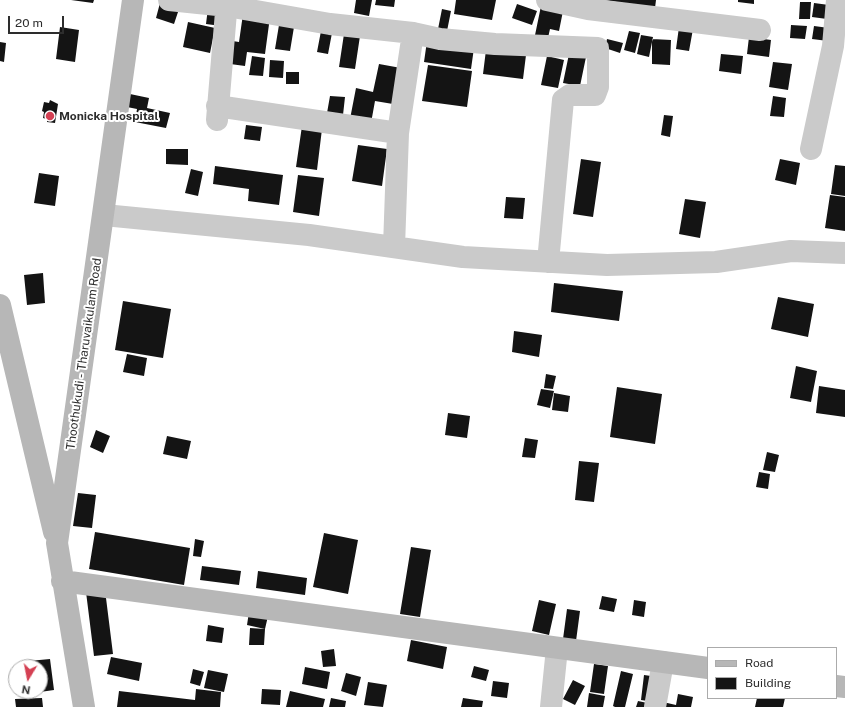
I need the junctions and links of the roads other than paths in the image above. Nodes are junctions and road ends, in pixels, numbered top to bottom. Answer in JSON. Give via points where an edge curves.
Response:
{"nodes":[{"id":1,"x":133,"y":0,"type":"edge"},
{"id":2,"x":169,"y":0,"type":"edge"},
{"id":3,"x":547,"y":0,"type":"edge"},
{"id":4,"x":227,"y":3,"type":"edge"},
{"id":5,"x":589,"y":5,"type":"edge"},
{"id":6,"x":840,"y":5,"type":"edge"},
{"id":7,"x":760,"y":30,"type":"dead end"},
{"id":8,"x":413,"y":33,"type":"junction"},
{"id":9,"x":398,"y":133,"type":"junction"},
{"id":10,"x":811,"y":149,"type":"dead end"},
{"id":11,"x":104,"y":215,"type":"junction"},
{"id":12,"x":394,"y":247,"type":"junction"},
{"id":13,"x":845,"y":253,"type":"edge"},
{"id":14,"x":548,"y":262,"type":"junction"},
{"id":15,"x":0,"y":305,"type":"edge"},
{"id":16,"x":7,"y":359,"type":"edge"},
{"id":17,"x":57,"y":543,"type":"junction"},
{"id":18,"x":62,"y":581,"type":"junction"},
{"id":19,"x":557,"y":648,"type":"junction"},
{"id":20,"x":663,"y":662,"type":"junction"},
{"id":21,"x":707,"y":668,"type":"edge"},
{"id":22,"x":84,"y":707,"type":"edge"},
{"id":23,"x":552,"y":707,"type":"edge"},
{"id":24,"x":655,"y":707,"type":"edge"}],
"edges":[{"from":1,"to":11,"type":"main road","name":"Thoothukudi - Tharuvaikulam Road"},
{"from":2,"to":4,"type":"street"},
{"from":3,"to":5,"type":"street"},
{"from":4,"to":8,"type":"street","via":[[330,24]]},
{"from":4,"to":9,"type":"street","via":[[217,113]]},
{"from":5,"to":7,"type":"street"},
{"from":6,"to":10,"type":"street"},
{"from":8,"to":9,"type":"street"},
{"from":8,"to":14,"type":"street","via":[[440,39],[494,44],[598,48],[598,87],[595,95],[570,95],[563,100]]},
{"from":9,"to":12,"type":"street"},
{"from":11,"to":12,"type":"street","via":[[309,235]]},
{"from":11,"to":17,"type":"main road","name":"Thoothukudi - Tharuvaikulam Road"},
{"from":12,"to":14,"type":"street","via":[[463,257]]},
{"from":13,"to":14,"type":"street","via":[[792,251],[716,262],[607,265]]},
{"from":15,"to":16,"type":"main road"},
{"from":16,"to":17,"type":"main road"},
{"from":17,"to":18,"type":"main road","name":"Thoothukudi - Tharuvaikulam Road"},
{"from":18,"to":19,"type":"main road"},
{"from":18,"to":22,"type":"main road","name":"Thoothukudi - Tharuvaikulam Road"},
{"from":19,"to":20,"type":"main road"},
{"from":19,"to":23,"type":"street"},
{"from":20,"to":21,"type":"main road"},
{"from":20,"to":24,"type":"street"}]}
